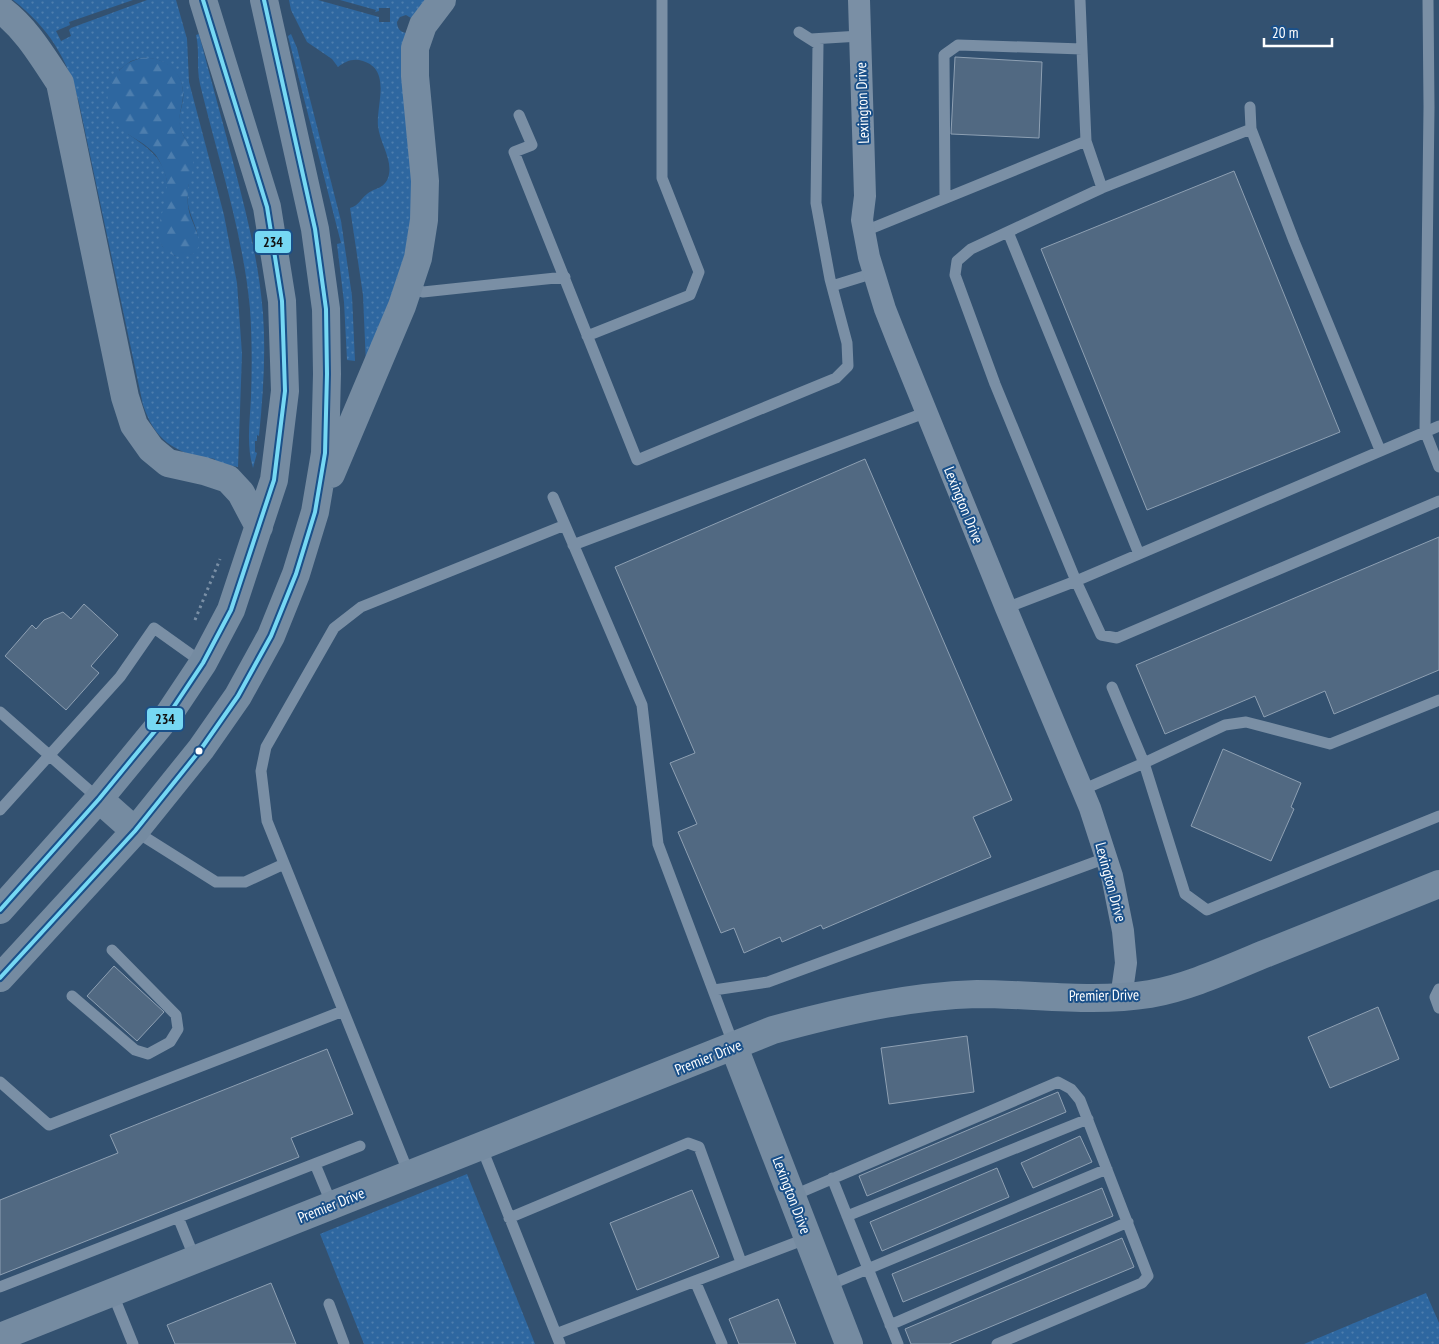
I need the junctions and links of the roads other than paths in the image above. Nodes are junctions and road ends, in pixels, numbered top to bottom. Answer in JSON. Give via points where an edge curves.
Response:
{"nodes":[{"id":1,"x":202,"y":0,"type":"edge"},
{"id":2,"x":264,"y":0,"type":"edge"},
{"id":3,"x":442,"y":0,"type":"edge"},
{"id":4,"x":662,"y":0,"type":"edge"},
{"id":5,"x":859,"y":0,"type":"edge"},
{"id":6,"x":1080,"y":0,"type":"edge"},
{"id":7,"x":1428,"y":0,"type":"edge"},
{"id":8,"x":0,"y":9,"type":"edge"},
{"id":9,"x":799,"y":32,"type":"dead end"},
{"id":10,"x":860,"y":36,"type":"junction"},
{"id":11,"x":811,"y":39,"type":"junction"},
{"id":12,"x":1082,"y":49,"type":"junction"},
{"id":13,"x":1250,"y":107,"type":"dead end"},
{"id":14,"x":519,"y":115,"type":"dead end"},
{"id":15,"x":1251,"y":130,"type":"junction"},
{"id":16,"x":1086,"y":141,"type":"junction"},
{"id":17,"x":1102,"y":188,"type":"junction"},
{"id":18,"x":945,"y":198,"type":"junction"},
{"id":19,"x":865,"y":231,"type":"junction"},
{"id":20,"x":1008,"y":232,"type":"junction"},
{"id":21,"x":874,"y":274,"type":"junction"},
{"id":22,"x":565,"y":277,"type":"junction"},
{"id":23,"x":832,"y":286,"type":"junction"},
{"id":24,"x":409,"y":287,"type":"junction"},
{"id":25,"x":587,"y":336,"type":"junction"},
{"id":26,"x":927,"y":412,"type":"junction"},
{"id":27,"x":1439,"y":426,"type":"edge"},
{"id":28,"x":1425,"y":431,"type":"junction"},
{"id":29,"x":1380,"y":450,"type":"junction"},
{"id":30,"x":1439,"y":467,"type":"edge"},
{"id":31,"x":553,"y":497,"type":"dead end"},
{"id":32,"x":1439,"y":502,"type":"edge"},
{"id":33,"x":315,"y":512,"type":"junction"},
{"id":34,"x":565,"y":525,"type":"junction"},
{"id":35,"x":259,"y":527,"type":"junction"},
{"id":36,"x":573,"y":545,"type":"junction"},
{"id":37,"x":1139,"y":554,"type":"junction"},
{"id":38,"x":1076,"y":581,"type":"junction"},
{"id":39,"x":1006,"y":608,"type":"junction"},
{"id":40,"x":194,"y":656,"type":"junction"},
{"id":41,"x":1112,"y":687,"type":"dead end"},
{"id":42,"x":1439,"y":700,"type":"edge"},
{"id":43,"x":0,"y":712,"type":"edge"},
{"id":44,"x":50,"y":756,"type":"junction"},
{"id":45,"x":1144,"y":763,"type":"junction"},
{"id":46,"x":1082,"y":790,"type":"junction"},
{"id":47,"x":99,"y":799,"type":"junction"},
{"id":48,"x":0,"y":810,"type":"edge"},
{"id":49,"x":1439,"y":816,"type":"edge"},
{"id":50,"x":135,"y":831,"type":"junction"},
{"id":51,"x":1106,"y":858,"type":"junction"},
{"id":52,"x":284,"y":864,"type":"junction"},
{"id":53,"x":1439,"y":884,"type":"edge"},
{"id":54,"x":2,"y":904,"type":"edge"},
{"id":55,"x":112,"y":950,"type":"dead end"},
{"id":56,"x":0,"y":978,"type":"edge"},
{"id":57,"x":1439,"y":989,"type":"edge"},
{"id":58,"x":714,"y":990,"type":"junction"},
{"id":59,"x":72,"y":996,"type":"dead end"},
{"id":60,"x":1121,"y":998,"type":"junction"},
{"id":61,"x":1439,"y":1008,"type":"edge"},
{"id":62,"x":343,"y":1012,"type":"junction"},
{"id":63,"x":734,"y":1046,"type":"junction"},
{"id":64,"x":0,"y":1082,"type":"edge"},
{"id":65,"x":1088,"y":1119,"type":"junction"},
{"id":66,"x":360,"y":1146,"type":"dead end"},
{"id":67,"x":481,"y":1146,"type":"junction"},
{"id":68,"x":315,"y":1164,"type":"junction"},
{"id":69,"x":1107,"y":1169,"type":"junction"},
{"id":70,"x":409,"y":1174,"type":"junction"},
{"id":71,"x":832,"y":1178,"type":"junction"},
{"id":72,"x":792,"y":1196,"type":"junction"},
{"id":73,"x":332,"y":1205,"type":"junction"},
{"id":74,"x":847,"y":1216,"type":"junction"},
{"id":75,"x":178,"y":1217,"type":"junction"},
{"id":76,"x":510,"y":1218,"type":"junction"},
{"id":77,"x":1128,"y":1222,"type":"junction"},
{"id":78,"x":808,"y":1238,"type":"junction"},
{"id":79,"x":195,"y":1260,"type":"junction"},
{"id":80,"x":741,"y":1262,"type":"junction"},
{"id":81,"x":868,"y":1269,"type":"junction"},
{"id":82,"x":694,"y":1281,"type":"junction"},
{"id":83,"x":0,"y":1286,"type":"edge"},
{"id":84,"x":827,"y":1286,"type":"junction"},
{"id":85,"x":112,"y":1292,"type":"junction"},
{"id":86,"x":329,"y":1304,"type":"dead end"},
{"id":87,"x":890,"y":1325,"type":"junction"},
{"id":88,"x":0,"y":1337,"type":"edge"},
{"id":89,"x":558,"y":1339,"type":"edge"},
{"id":90,"x":133,"y":1344,"type":"edge"},
{"id":91,"x":344,"y":1344,"type":"edge"},
{"id":92,"x":722,"y":1344,"type":"edge"},
{"id":93,"x":849,"y":1344,"type":"edge"},
{"id":94,"x":898,"y":1344,"type":"edge"},
{"id":95,"x":997,"y":1344,"type":"edge"}],
"edges":[{"from":1,"to":35,"type":"main road","via":[[267,207],[282,301],[285,391],[274,480]]},
{"from":2,"to":33,"type":"main road","via":[[315,229],[326,309],[325,453]]},
{"from":3,"to":24,"type":"main road","via":[[423,25],[415,48],[425,201],[418,258]]},
{"from":4,"to":25,"type":"lane","via":[[662,178],[699,272],[690,295]]},
{"from":5,"to":10,"type":"street","name":"Lexington Drive"},
{"from":6,"to":12,"type":"lane"},
{"from":7,"to":28,"type":"lane"},
{"from":8,"to":35,"type":"main road","via":[[14,19],[60,83],[125,396],[134,425],[151,449],[168,463],[228,479],[241,492]]},
{"from":9,"to":11,"type":"lane"},
{"from":10,"to":11,"type":"lane"},
{"from":10,"to":19,"type":"street","name":"Lexington Drive","via":[[865,196],[862,220]]},
{"from":11,"to":23,"type":"lane","via":[[818,44],[816,203]]},
{"from":12,"to":16,"type":"lane"},
{"from":12,"to":18,"type":"lane","via":[[958,45],[944,55]]},
{"from":13,"to":15,"type":"lane"},
{"from":14,"to":22,"type":"lane","via":[[532,146],[514,152]]},
{"from":15,"to":17,"type":"lane"},
{"from":15,"to":29,"type":"lane"},
{"from":16,"to":17,"type":"lane"},
{"from":16,"to":18,"type":"lane"},
{"from":17,"to":20,"type":"lane"},
{"from":18,"to":19,"type":"lane"},
{"from":19,"to":21,"type":"street","name":"Lexington Drive"},
{"from":20,"to":37,"type":"lane"},
{"from":20,"to":38,"type":"lane","via":[[971,249],[958,261],[956,275],[995,384]]},
{"from":21,"to":23,"type":"lane"},
{"from":21,"to":26,"type":"street","name":"Lexington Drive"},
{"from":22,"to":24,"type":"lane","via":[[423,292]]},
{"from":22,"to":25,"type":"lane"},
{"from":23,"to":25,"type":"lane","via":[[847,343],[848,366],[836,378],[637,460]]},
{"from":24,"to":33,"type":"main road"},
{"from":26,"to":36,"type":"lane"},
{"from":26,"to":39,"type":"street","name":"Lexington Drive"},
{"from":27,"to":28,"type":"lane"},
{"from":28,"to":29,"type":"lane"},
{"from":28,"to":30,"type":"lane"},
{"from":29,"to":37,"type":"lane"},
{"from":31,"to":34,"type":"lane"},
{"from":32,"to":38,"type":"lane","via":[[1117,638],[1101,635]]},
{"from":33,"to":50,"type":"main road","via":[[296,574],[271,636],[238,696],[201,749]]},
{"from":34,"to":36,"type":"lane"},
{"from":34,"to":52,"type":"lane","via":[[361,607],[334,628],[266,747],[261,771],[267,821]]},
{"from":35,"to":40,"type":"main road","via":[[231,610]]},
{"from":36,"to":58,"type":"lane","via":[[642,705],[658,844]]},
{"from":37,"to":38,"type":"lane"},
{"from":38,"to":39,"type":"lane"},
{"from":39,"to":46,"type":"street","name":"Lexington Drive"},
{"from":40,"to":44,"type":"lane","via":[[154,628],[120,677]]},
{"from":40,"to":47,"type":"main road","via":[[169,714]]},
{"from":41,"to":45,"type":"lane"},
{"from":42,"to":45,"type":"lane","via":[[1330,744],[1246,722],[1225,725]]},
{"from":43,"to":44,"type":"lane"},
{"from":44,"to":47,"type":"lane"},
{"from":44,"to":48,"type":"lane"},
{"from":45,"to":46,"type":"lane"},
{"from":45,"to":49,"type":"lane","via":[[1185,894],[1207,910]]},
{"from":46,"to":51,"type":"street","name":"Lexington Drive"},
{"from":47,"to":50,"type":"main road"},
{"from":47,"to":54,"type":"main road"},
{"from":50,"to":52,"type":"lane","via":[[216,882],[245,882]]},
{"from":50,"to":56,"type":"main road"},
{"from":51,"to":58,"type":"lane","via":[[768,982]]},
{"from":51,"to":60,"type":"street","name":"Lexington Drive","via":[[1123,931],[1126,963]]},
{"from":52,"to":62,"type":"lane"},
{"from":53,"to":60,"type":"main road","name":"Premier Drive","via":[[1190,983],[1152,994]]},
{"from":55,"to":59,"type":"lane","via":[[176,1015],[178,1028],[170,1042],[148,1054],[135,1050]]},
{"from":57,"to":61,"type":"lane","via":[[1435,997]]},
{"from":58,"to":63,"type":"lane"},
{"from":60,"to":63,"type":"main road","name":"Premier Drive","via":[[976,994],[926,998],[817,1018],[773,1030]]},
{"from":62,"to":64,"type":"lane","via":[[48,1125]]},
{"from":62,"to":70,"type":"lane"},
{"from":63,"to":67,"type":"main road","name":"Premier Drive"},
{"from":63,"to":72,"type":"main road","name":"Lexington Drive"},
{"from":65,"to":69,"type":"lane"},
{"from":65,"to":71,"type":"lane","via":[[1080,1100],[1071,1089],[1058,1082]]},
{"from":65,"to":74,"type":"lane"},
{"from":66,"to":68,"type":"lane"},
{"from":67,"to":70,"type":"main road","name":"Premier Drive"},
{"from":67,"to":76,"type":"lane"},
{"from":68,"to":73,"type":"lane"},
{"from":68,"to":75,"type":"lane"},
{"from":69,"to":77,"type":"lane"},
{"from":69,"to":81,"type":"lane"},
{"from":70,"to":73,"type":"main road","name":"Premier Drive"},
{"from":71,"to":72,"type":"lane"},
{"from":71,"to":74,"type":"lane"},
{"from":72,"to":78,"type":"main road","name":"Lexington Drive"},
{"from":73,"to":79,"type":"main road","name":"Premier Drive"},
{"from":74,"to":81,"type":"lane"},
{"from":75,"to":79,"type":"lane"},
{"from":75,"to":83,"type":"lane"},
{"from":76,"to":80,"type":"lane","via":[[688,1144],[699,1147]]},
{"from":76,"to":89,"type":"lane"},
{"from":77,"to":87,"type":"lane"},
{"from":77,"to":95,"type":"lane","via":[[1148,1276],[1142,1283]]},
{"from":78,"to":80,"type":"lane"},
{"from":78,"to":84,"type":"main road","name":"Lexington Drive"},
{"from":79,"to":85,"type":"main road","name":"Premier Drive"},
{"from":80,"to":82,"type":"lane"},
{"from":81,"to":84,"type":"lane"},
{"from":81,"to":87,"type":"lane"},
{"from":82,"to":89,"type":"lane"},
{"from":82,"to":92,"type":"lane"},
{"from":84,"to":93,"type":"main road","name":"Lexington Drive"},
{"from":85,"to":88,"type":"main road","name":"Premier Drive"},
{"from":85,"to":90,"type":"lane"},
{"from":86,"to":91,"type":"lane"},
{"from":87,"to":94,"type":"lane"}]}
